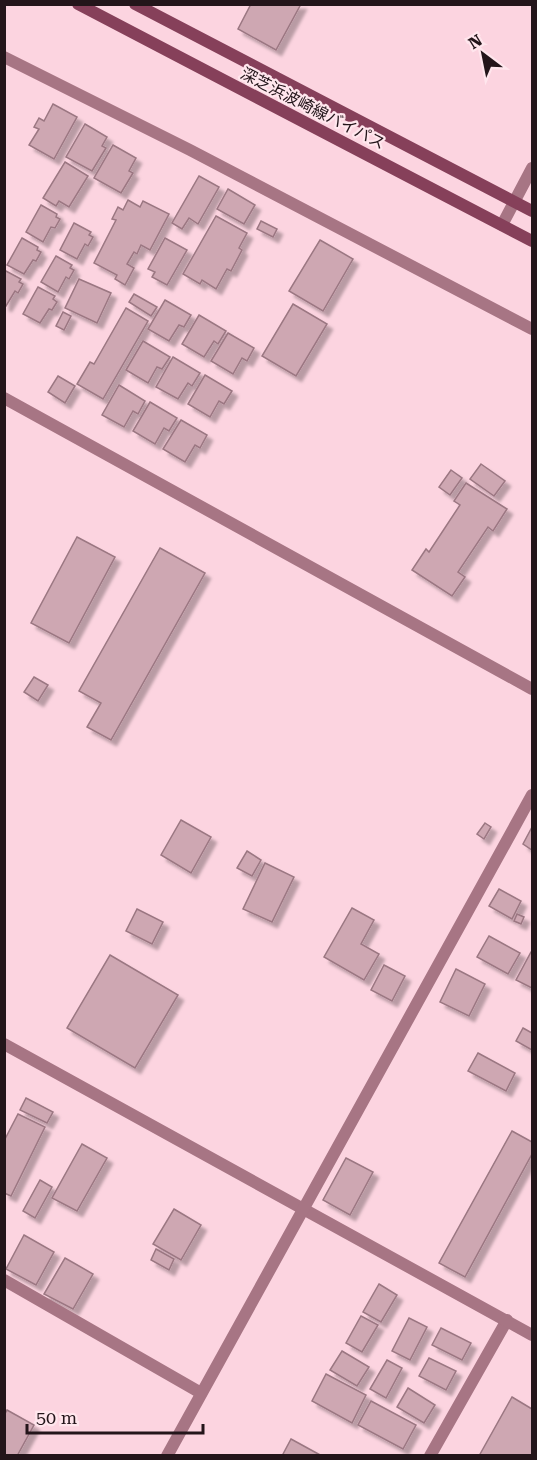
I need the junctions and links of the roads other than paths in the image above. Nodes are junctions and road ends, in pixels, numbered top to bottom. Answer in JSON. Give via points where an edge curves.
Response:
{"nodes":[{"id":1,"x":78,"y":4,"type":"edge"},
{"id":2,"x":135,"y":4,"type":"edge"},
{"id":3,"x":4,"y":57,"type":"edge"},
{"id":4,"x":532,"y":168,"type":"edge"},
{"id":5,"x":515,"y":202,"type":"junction"},
{"id":6,"x":532,"y":211,"type":"edge"},
{"id":7,"x":502,"y":225,"type":"junction"},
{"id":8,"x":532,"y":241,"type":"edge"},
{"id":9,"x":532,"y":329,"type":"edge"},
{"id":10,"x":4,"y":398,"type":"edge"},
{"id":11,"x":532,"y":689,"type":"edge"},
{"id":12,"x":532,"y":795,"type":"edge"},
{"id":13,"x":4,"y":1044,"type":"edge"},
{"id":14,"x":302,"y":1209,"type":"junction"},
{"id":15,"x":4,"y":1280,"type":"edge"},
{"id":16,"x":507,"y":1320,"type":"junction"},
{"id":17,"x":532,"y":1335,"type":"edge"},
{"id":18,"x":201,"y":1393,"type":"junction"},
{"id":19,"x":167,"y":1455,"type":"edge"},
{"id":20,"x":430,"y":1455,"type":"edge"}],
"edges":[{"from":1,"to":7,"type":"main road","name":"深芝浜波崎線バイパス"},
{"from":2,"to":5,"type":"main road","name":"深芝浜波崎線バイパス"},
{"from":3,"to":9,"type":"street"},
{"from":4,"to":5,"type":"street"},
{"from":5,"to":6,"type":"main road","name":"深芝浜波崎線バイパス"},
{"from":5,"to":7,"type":"street"},
{"from":7,"to":8,"type":"main road","name":"深芝浜波崎線バイパス"},
{"from":10,"to":11,"type":"street"},
{"from":12,"to":14,"type":"street"},
{"from":13,"to":14,"type":"street"},
{"from":14,"to":16,"type":"street"},
{"from":14,"to":18,"type":"street"},
{"from":15,"to":18,"type":"street"},
{"from":16,"to":17,"type":"street"},
{"from":16,"to":20,"type":"street"},
{"from":18,"to":19,"type":"street"}]}
